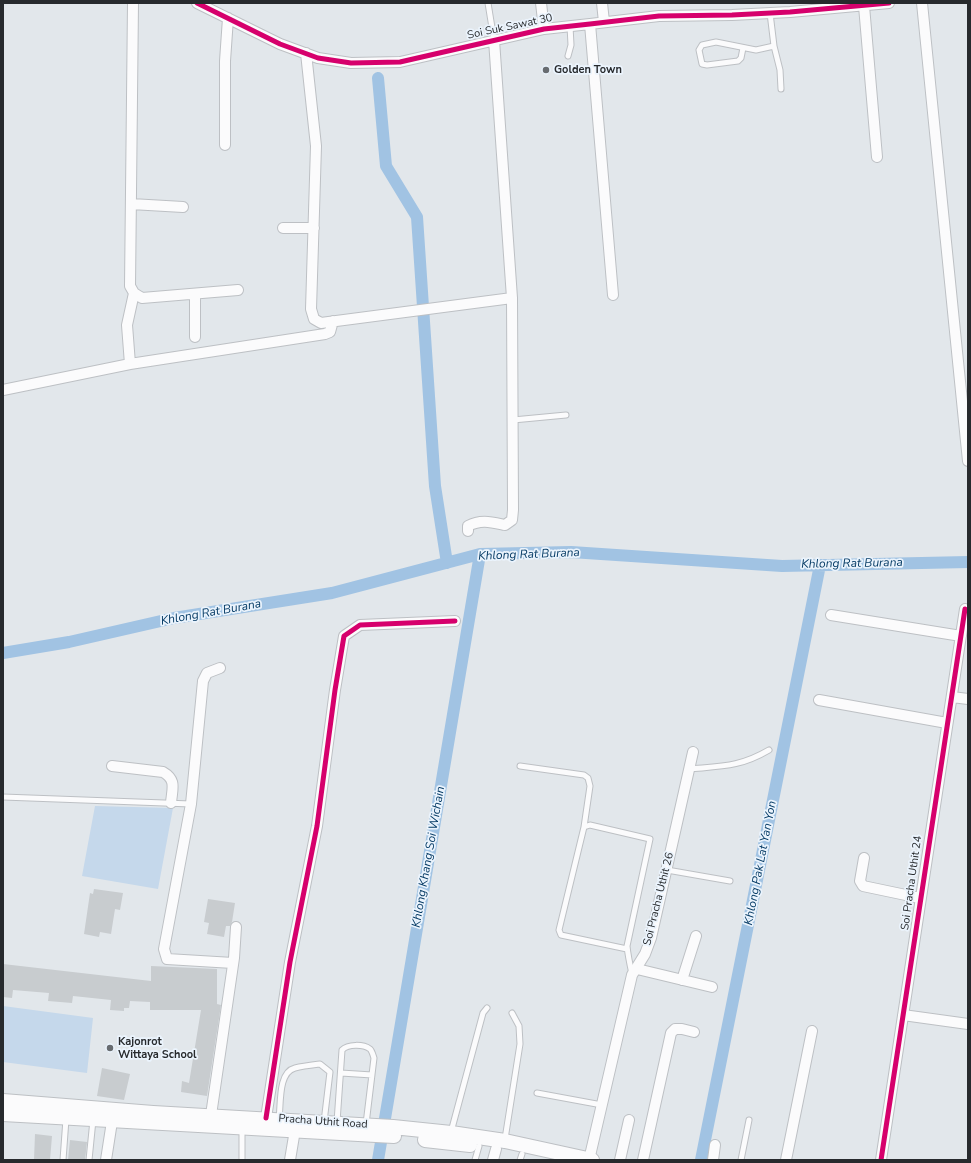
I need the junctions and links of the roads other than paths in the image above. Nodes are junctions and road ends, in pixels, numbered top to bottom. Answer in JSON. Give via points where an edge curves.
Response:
{"nodes":[{"id":1,"x":133,"y":3,"type":"edge"},
{"id":2,"x":197,"y":3,"type":"edge"},
{"id":3,"x":488,"y":3,"type":"edge"},
{"id":4,"x":541,"y":3,"type":"edge"},
{"id":5,"x":602,"y":3,"type":"edge"},
{"id":6,"x":889,"y":3,"type":"edge"},
{"id":7,"x":922,"y":3,"type":"edge"},
{"id":8,"x":836,"y":5,"type":"edge"},
{"id":9,"x":864,"y":6,"type":"junction"},
{"id":10,"x":789,"y":8,"type":"edge"},
{"id":11,"x":770,"y":13,"type":"junction"},
{"id":12,"x":228,"y":18,"type":"junction"},
{"id":13,"x":604,"y":22,"type":"junction"},
{"id":14,"x":590,"y":24,"type":"junction"},
{"id":15,"x":570,"y":26,"type":"junction"},
{"id":16,"x":544,"y":29,"type":"junction"},
{"id":17,"x":494,"y":40,"type":"junction"},
{"id":18,"x":774,"y":46,"type":"junction"},
{"id":19,"x":743,"y":48,"type":"junction"},
{"id":20,"x":306,"y":53,"type":"junction"},
{"id":21,"x":568,"y":56,"type":"dead end"},
{"id":22,"x":781,"y":89,"type":"dead end"},
{"id":23,"x":225,"y":145,"type":"dead end"},
{"id":24,"x":878,"y":157,"type":"dead end"},
{"id":25,"x":131,"y":204,"type":"junction"},
{"id":26,"x":183,"y":207,"type":"dead end"},
{"id":27,"x":283,"y":228,"type":"dead end"},
{"id":28,"x":314,"y":228,"type":"junction"},
{"id":29,"x":238,"y":290,"type":"dead end"},
{"id":30,"x":134,"y":293,"type":"junction"},
{"id":31,"x":195,"y":294,"type":"junction"},
{"id":32,"x":613,"y":295,"type":"dead end"},
{"id":33,"x":512,"y":298,"type":"junction"},
{"id":34,"x":332,"y":321,"type":"junction"},
{"id":35,"x":195,"y":337,"type":"dead end"},
{"id":36,"x":130,"y":364,"type":"junction"},
{"id":37,"x":3,"y":390,"type":"edge"},
{"id":38,"x":566,"y":415,"type":"dead end"},
{"id":39,"x":513,"y":420,"type":"junction"},
{"id":40,"x":968,"y":461,"type":"edge"},
{"id":41,"x":468,"y":531,"type":"dead end"},
{"id":42,"x":965,"y":609,"type":"dead end"},
{"id":43,"x":831,"y":615,"type":"dead end"},
{"id":44,"x":455,"y":621,"type":"dead end"},
{"id":45,"x":961,"y":636,"type":"junction"},
{"id":46,"x":220,"y":668,"type":"dead end"},
{"id":47,"x":952,"y":697,"type":"junction"},
{"id":48,"x":968,"y":699,"type":"edge"},
{"id":49,"x":819,"y":700,"type":"dead end"},
{"id":50,"x":947,"y":723,"type":"junction"},
{"id":51,"x":769,"y":750,"type":"dead end"},
{"id":52,"x":693,"y":752,"type":"dead end"},
{"id":53,"x":112,"y":766,"type":"dead end"},
{"id":54,"x":520,"y":766,"type":"dead end"},
{"id":55,"x":690,"y":769,"type":"junction"},
{"id":56,"x":3,"y":797,"type":"edge"},
{"id":57,"x":170,"y":804,"type":"junction"},
{"id":58,"x":191,"y":804,"type":"junction"},
{"id":59,"x":584,"y":827,"type":"junction"},
{"id":60,"x":864,"y":858,"type":"dead end"},
{"id":61,"x":667,"y":870,"type":"junction"},
{"id":62,"x":730,"y":881,"type":"dead end"},
{"id":63,"x":920,"y":898,"type":"junction"},
{"id":64,"x":236,"y":928,"type":"dead end"},
{"id":65,"x":696,"y":936,"type":"dead end"},
{"id":66,"x":627,"y":949,"type":"junction"},
{"id":67,"x":233,"y":963,"type":"junction"},
{"id":68,"x":635,"y":972,"type":"junction"},
{"id":69,"x":682,"y":980,"type":"junction"},
{"id":70,"x":712,"y":987,"type":"dead end"},
{"id":71,"x":487,"y":1008,"type":"dead end"},
{"id":72,"x":512,"y":1013,"type":"dead end"},
{"id":73,"x":903,"y":1015,"type":"junction"},
{"id":74,"x":968,"y":1024,"type":"edge"},
{"id":75,"x":812,"y":1031,"type":"dead end"},
{"id":76,"x":694,"y":1032,"type":"dead end"},
{"id":77,"x":341,"y":1074,"type":"junction"},
{"id":78,"x":372,"y":1075,"type":"junction"},
{"id":79,"x":537,"y":1093,"type":"dead end"},
{"id":80,"x":3,"y":1101,"type":"edge"},
{"id":81,"x":602,"y":1105,"type":"junction"},
{"id":82,"x":3,"y":1114,"type":"edge"},
{"id":83,"x":211,"y":1115,"type":"junction"},
{"id":84,"x":113,"y":1116,"type":"junction"},
{"id":85,"x":66,"y":1119,"type":"junction"},
{"id":86,"x":273,"y":1119,"type":"junction"},
{"id":87,"x":93,"y":1120,"type":"junction"},
{"id":88,"x":629,"y":1120,"type":"dead end"},
{"id":89,"x":749,"y":1120,"type":"dead end"},
{"id":90,"x":330,"y":1122,"type":"junction"},
{"id":91,"x":296,"y":1125,"type":"junction"},
{"id":92,"x":242,"y":1128,"type":"junction"},
{"id":93,"x":373,"y":1128,"type":"junction"},
{"id":94,"x":392,"y":1131,"type":"junction"},
{"id":95,"x":451,"y":1133,"type":"junction"},
{"id":96,"x":715,"y":1145,"type":"dead end"},
{"id":97,"x":479,"y":1146,"type":"junction"},
{"id":98,"x":498,"y":1150,"type":"edge"},
{"id":99,"x":521,"y":1157,"type":"edge"},
{"id":100,"x":63,"y":1160,"type":"edge"},
{"id":101,"x":89,"y":1160,"type":"edge"},
{"id":102,"x":106,"y":1160,"type":"edge"},
{"id":103,"x":242,"y":1160,"type":"edge"},
{"id":104,"x":290,"y":1160,"type":"edge"},
{"id":105,"x":475,"y":1160,"type":"edge"},
{"id":106,"x":548,"y":1160,"type":"edge"},
{"id":107,"x":590,"y":1160,"type":"edge"},
{"id":108,"x":620,"y":1160,"type":"edge"},
{"id":109,"x":643,"y":1160,"type":"edge"},
{"id":110,"x":713,"y":1160,"type":"edge"},
{"id":111,"x":740,"y":1160,"type":"edge"},
{"id":112,"x":786,"y":1160,"type":"edge"},
{"id":113,"x":881,"y":1160,"type":"edge"}],
"edges":[{"from":1,"to":25,"type":"street"},
{"from":2,"to":12,"type":"street","name":"Soi Suk Sawat 30"},
{"from":3,"to":17,"type":"lane"},
{"from":4,"to":16,"type":"street"},
{"from":5,"to":13,"type":"street"},
{"from":6,"to":9,"type":"street","name":"Soi Suk Sawat 30"},
{"from":7,"to":40,"type":"street"},
{"from":8,"to":9,"type":"street","name":"Soi Suk Sawat 30"},
{"from":8,"to":10,"type":"street","name":"Soi Suk Sawat 30"},
{"from":9,"to":24,"type":"street"},
{"from":10,"to":11,"type":"street","name":"Soi Suk Sawat 30"},
{"from":11,"to":13,"type":"street","name":"Soi Suk Sawat 30","via":[[659,16]]},
{"from":11,"to":18,"type":"lane"},
{"from":12,"to":20,"type":"street","name":"Soi Suk Sawat 30","via":[[280,44]]},
{"from":12,"to":23,"type":"street"},
{"from":13,"to":14,"type":"street","name":"Soi Suk Sawat 30"},
{"from":14,"to":15,"type":"street","name":"Soi Suk Sawat 30"},
{"from":14,"to":32,"type":"street"},
{"from":15,"to":16,"type":"street","name":"Soi Suk Sawat 30"},
{"from":15,"to":21,"type":"lane","via":[[571,45]]},
{"from":16,"to":17,"type":"street","name":"Soi Suk Sawat 30"},
{"from":17,"to":20,"type":"street","name":"Soi Suk Sawat 30","via":[[400,62],[351,63],[318,58]]},
{"from":17,"to":33,"type":"street"},
{"from":18,"to":19,"type":"lane","via":[[756,50]]},
{"from":18,"to":22,"type":"lane","via":[[780,70]]},
{"from":19,"to":19,"type":"lane","via":[[708,42],[699,50],[702,64],[707,65],[738,61]]},
{"from":20,"to":28,"type":"street","via":[[316,146]]},
{"from":25,"to":26,"type":"street"},
{"from":25,"to":30,"type":"street","via":[[130,286]]},
{"from":27,"to":28,"type":"street"},
{"from":28,"to":34,"type":"street","via":[[311,309],[314,319],[320,323]]},
{"from":29,"to":31,"type":"street"},
{"from":30,"to":31,"type":"street","via":[[142,298]]},
{"from":30,"to":36,"type":"street","via":[[127,325]]},
{"from":31,"to":35,"type":"street"},
{"from":33,"to":34,"type":"street"},
{"from":33,"to":39,"type":"street"},
{"from":34,"to":36,"type":"street","via":[[330,332],[325,334]]},
{"from":36,"to":37,"type":"street"},
{"from":38,"to":39,"type":"lane"},
{"from":39,"to":41,"type":"street","via":[[512,520],[505,525],[486,521],[476,522],[468,526]]},
{"from":42,"to":45,"type":"street","name":"Soi Pracha Uthit 24"},
{"from":43,"to":45,"type":"street"},
{"from":44,"to":86,"type":"street","via":[[360,625],[344,636],[317,826],[290,962]]},
{"from":45,"to":47,"type":"street","name":"Soi Pracha Uthit 24"},
{"from":46,"to":58,"type":"street","via":[[207,673],[203,681]]},
{"from":47,"to":48,"type":"street"},
{"from":47,"to":50,"type":"street","name":"Soi Pracha Uthit 24"},
{"from":49,"to":50,"type":"street"},
{"from":50,"to":63,"type":"street","name":"Soi Pracha Uthit 24"},
{"from":51,"to":55,"type":"lane","via":[[745,762]]},
{"from":52,"to":55,"type":"street","name":"Soi Pracha Uthit 26"},
{"from":53,"to":57,"type":"street","via":[[163,772],[170,776],[173,781]]},
{"from":54,"to":59,"type":"lane","via":[[588,778],[590,786]]},
{"from":55,"to":61,"type":"street","name":"Soi Pracha Uthit 26"},
{"from":56,"to":57,"type":"lane"},
{"from":57,"to":58,"type":"lane"},
{"from":58,"to":67,"type":"street","via":[[164,949],[167,959]]},
{"from":59,"to":66,"type":"lane","via":[[559,930],[561,935],[572,939]]},
{"from":59,"to":66,"type":"lane","via":[[599,826],[650,839]]},
{"from":60,"to":63,"type":"street","via":[[860,881],[862,886]]},
{"from":61,"to":62,"type":"lane"},
{"from":61,"to":68,"type":"street","name":"Soi Pracha Uthit 26","via":[[646,954]]},
{"from":63,"to":73,"type":"street","name":"Soi Pracha Uthit 24"},
{"from":64,"to":67,"type":"street"},
{"from":65,"to":69,"type":"street"},
{"from":66,"to":68,"type":"lane"},
{"from":67,"to":83,"type":"street"},
{"from":68,"to":69,"type":"street"},
{"from":68,"to":81,"type":"street","name":"Soi Pracha Uthit 26"},
{"from":69,"to":70,"type":"street"},
{"from":71,"to":95,"type":"lane","via":[[483,1013]]},
{"from":72,"to":98,"type":"lane","via":[[519,1026],[520,1044]]},
{"from":73,"to":74,"type":"street"},
{"from":73,"to":113,"type":"street","name":"Soi Pracha Uthit 24"},
{"from":75,"to":112,"type":"street"},
{"from":76,"to":109,"type":"street","via":[[675,1029],[671,1033]]},
{"from":77,"to":78,"type":"lane"},
{"from":77,"to":78,"type":"lane","via":[[340,1055],[348,1046],[371,1050],[374,1058]]},
{"from":77,"to":90,"type":"lane"},
{"from":78,"to":93,"type":"lane"},
{"from":79,"to":81,"type":"lane"},
{"from":80,"to":84,"type":"main road","name":"Pracha Uthit Road"},
{"from":81,"to":107,"type":"street","name":"Soi Pracha Uthit 26"},
{"from":82,"to":85,"type":"main road","name":"Pracha Uthit Road"},
{"from":83,"to":84,"type":"main road","name":"Pracha Uthit Road"},
{"from":83,"to":86,"type":"main road","name":"Pracha Uthit Road"},
{"from":84,"to":87,"type":"main road","name":"Pracha Uthit Road"},
{"from":84,"to":92,"type":"main road","name":"Pracha Uthit Road"},
{"from":84,"to":102,"type":"street"},
{"from":85,"to":87,"type":"main road","name":"Pracha Uthit Road"},
{"from":85,"to":100,"type":"lane"},
{"from":86,"to":90,"type":"lane","via":[[287,1072],[294,1068],[320,1064],[330,1072]]},
{"from":86,"to":91,"type":"main road","name":"Pracha Uthit Road"},
{"from":87,"to":101,"type":"lane"},
{"from":88,"to":108,"type":"street"},
{"from":89,"to":111,"type":"lane"},
{"from":90,"to":91,"type":"main road","name":"Pracha Uthit Road"},
{"from":90,"to":93,"type":"main road","name":"Pracha Uthit Road"},
{"from":91,"to":92,"type":"main road","name":"Pracha Uthit Road"},
{"from":91,"to":93,"type":"main road","name":"Pracha Uthit Road"},
{"from":91,"to":104,"type":"street"},
{"from":92,"to":103,"type":"lane"},
{"from":93,"to":94,"type":"main road","name":"Pracha Uthit Road"},
{"from":94,"to":95,"type":"main road","name":"Pracha Uthit Road"},
{"from":94,"to":97,"type":"main road","name":"Pracha Uthit Road"},
{"from":95,"to":98,"type":"main road","name":"Pracha Uthit Road"},
{"from":96,"to":110,"type":"street"},
{"from":97,"to":98,"type":"main road","name":"Pracha Uthit Road"},
{"from":97,"to":105,"type":"lane"},
{"from":98,"to":99,"type":"main road","name":"Pracha Uthit Road"},
{"from":98,"to":107,"type":"main road","name":"Pracha Uthit Road"},
{"from":99,"to":106,"type":"main road","name":"Pracha Uthit Road"}]}
